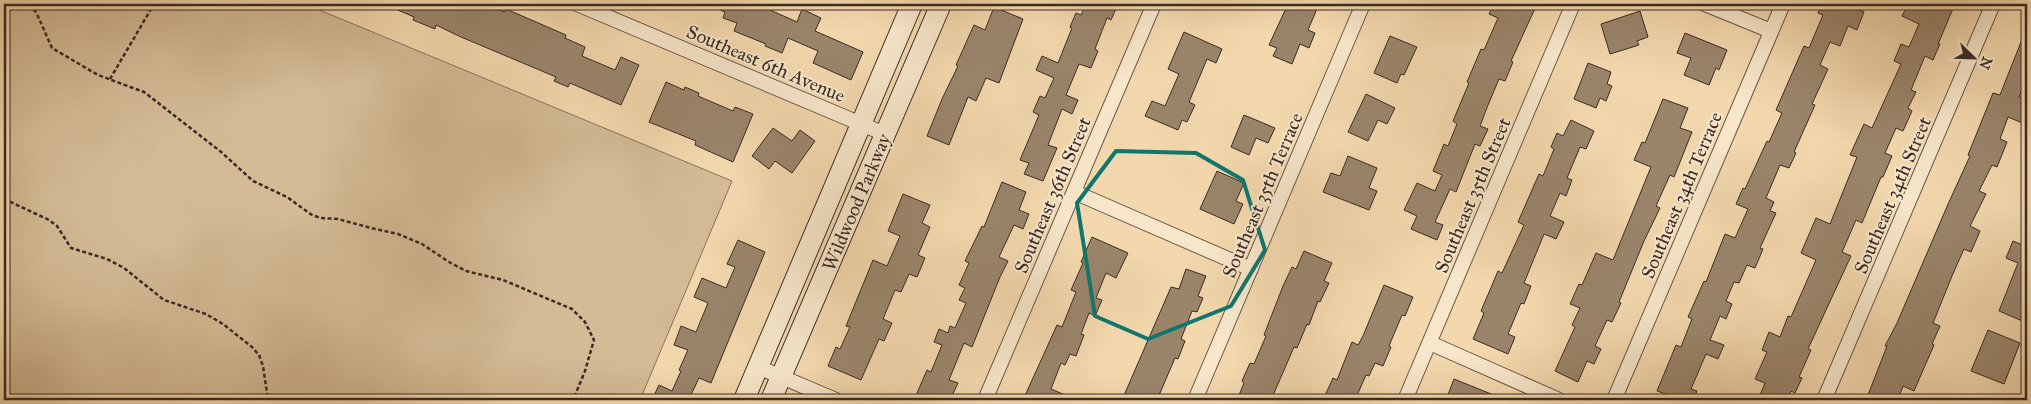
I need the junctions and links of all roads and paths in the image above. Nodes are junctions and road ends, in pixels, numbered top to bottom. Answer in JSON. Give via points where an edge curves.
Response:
{"nodes":[{"id":1,"x":30,"y":4,"type":"edge"},
{"id":2,"x":154,"y":4,"type":"edge"},
{"id":3,"x":577,"y":4,"type":"edge"},
{"id":4,"x":912,"y":4,"type":"edge"},
{"id":5,"x":941,"y":4,"type":"edge"},
{"id":6,"x":1154,"y":4,"type":"edge"},
{"id":7,"x":1363,"y":4,"type":"edge"},
{"id":8,"x":1573,"y":4,"type":"edge"},
{"id":9,"x":1705,"y":4,"type":"edge"},
{"id":10,"x":1782,"y":4,"type":"edge"},
{"id":11,"x":1993,"y":4,"type":"edge"},
{"id":12,"x":1771,"y":32,"type":"junction"},
{"id":13,"x":110,"y":80,"type":"junction"},
{"id":14,"x":861,"y":124,"type":"junction"},
{"id":15,"x":885,"y":134,"type":"junction"},
{"id":16,"x":1074,"y":192,"type":"junction"},
{"id":17,"x":4,"y":199,"type":"edge"},
{"id":18,"x":1251,"y":269,"type":"junction"},
{"id":19,"x":1430,"y":343,"type":"junction"},
{"id":20,"x":758,"y":367,"type":"junction"},
{"id":21,"x":781,"y":377,"type":"junction"},
{"id":22,"x":268,"y":400,"type":"edge"},
{"id":23,"x":573,"y":400,"type":"edge"},
{"id":24,"x":744,"y":400,"type":"edge"},
{"id":25,"x":771,"y":400,"type":"edge"},
{"id":26,"x":836,"y":400,"type":"edge"},
{"id":27,"x":985,"y":400,"type":"edge"},
{"id":28,"x":1195,"y":400,"type":"edge"},
{"id":29,"x":1405,"y":400,"type":"edge"},
{"id":30,"x":1559,"y":400,"type":"edge"},
{"id":31,"x":1614,"y":400,"type":"edge"},
{"id":32,"x":1824,"y":400,"type":"edge"}],
"edges":[{"from":1,"to":13,"type":"path","via":[[52,48]]},
{"from":2,"to":13,"type":"path"},
{"from":3,"to":14,"type":"street","name":"Southeast 6th Avenue"},
{"from":4,"to":14,"type":"street","name":"Wildwood Parkway"},
{"from":5,"to":15,"type":"street","name":"Wildwood Parkway"},
{"from":6,"to":16,"type":"street","name":"Southeast 36th Street"},
{"from":7,"to":18,"type":"street","name":"Southeast 35th Terrace"},
{"from":8,"to":19,"type":"street","name":"Southeast 35th Street"},
{"from":9,"to":12,"type":"street"},
{"from":10,"to":12,"type":"street","name":"Southeast 34th Terrace"},
{"from":11,"to":32,"type":"street","name":"Southeast 34th Street"},
{"from":12,"to":31,"type":"street","name":"Southeast 34th Terrace"},
{"from":13,"to":23,"type":"path","via":[[144,92],[253,181],[287,197],[312,215],[398,234],[422,244],[466,271],[503,280],[572,309],[585,322],[594,340]]},
{"from":14,"to":15,"type":"street","name":"Southeast 6th Avenue"},
{"from":14,"to":20,"type":"street","name":"Wildwood Parkway"},
{"from":15,"to":21,"type":"street","name":"Wildwood Parkway"},
{"from":16,"to":18,"type":"street"},
{"from":16,"to":27,"type":"street","name":"Southeast 36th Street"},
{"from":17,"to":22,"type":"path","via":[[49,220],[71,248],[107,259],[124,268],[164,300],[206,314],[222,324],[259,355]]},
{"from":18,"to":28,"type":"street","name":"Southeast 35th Terrace"},
{"from":19,"to":29,"type":"street","name":"Southeast 35th Street"},
{"from":19,"to":30,"type":"street"},
{"from":20,"to":21,"type":"street"},
{"from":20,"to":24,"type":"street","name":"Wildwood Parkway"},
{"from":21,"to":25,"type":"street","name":"Wildwood Parkway"},
{"from":21,"to":26,"type":"street"}]}
